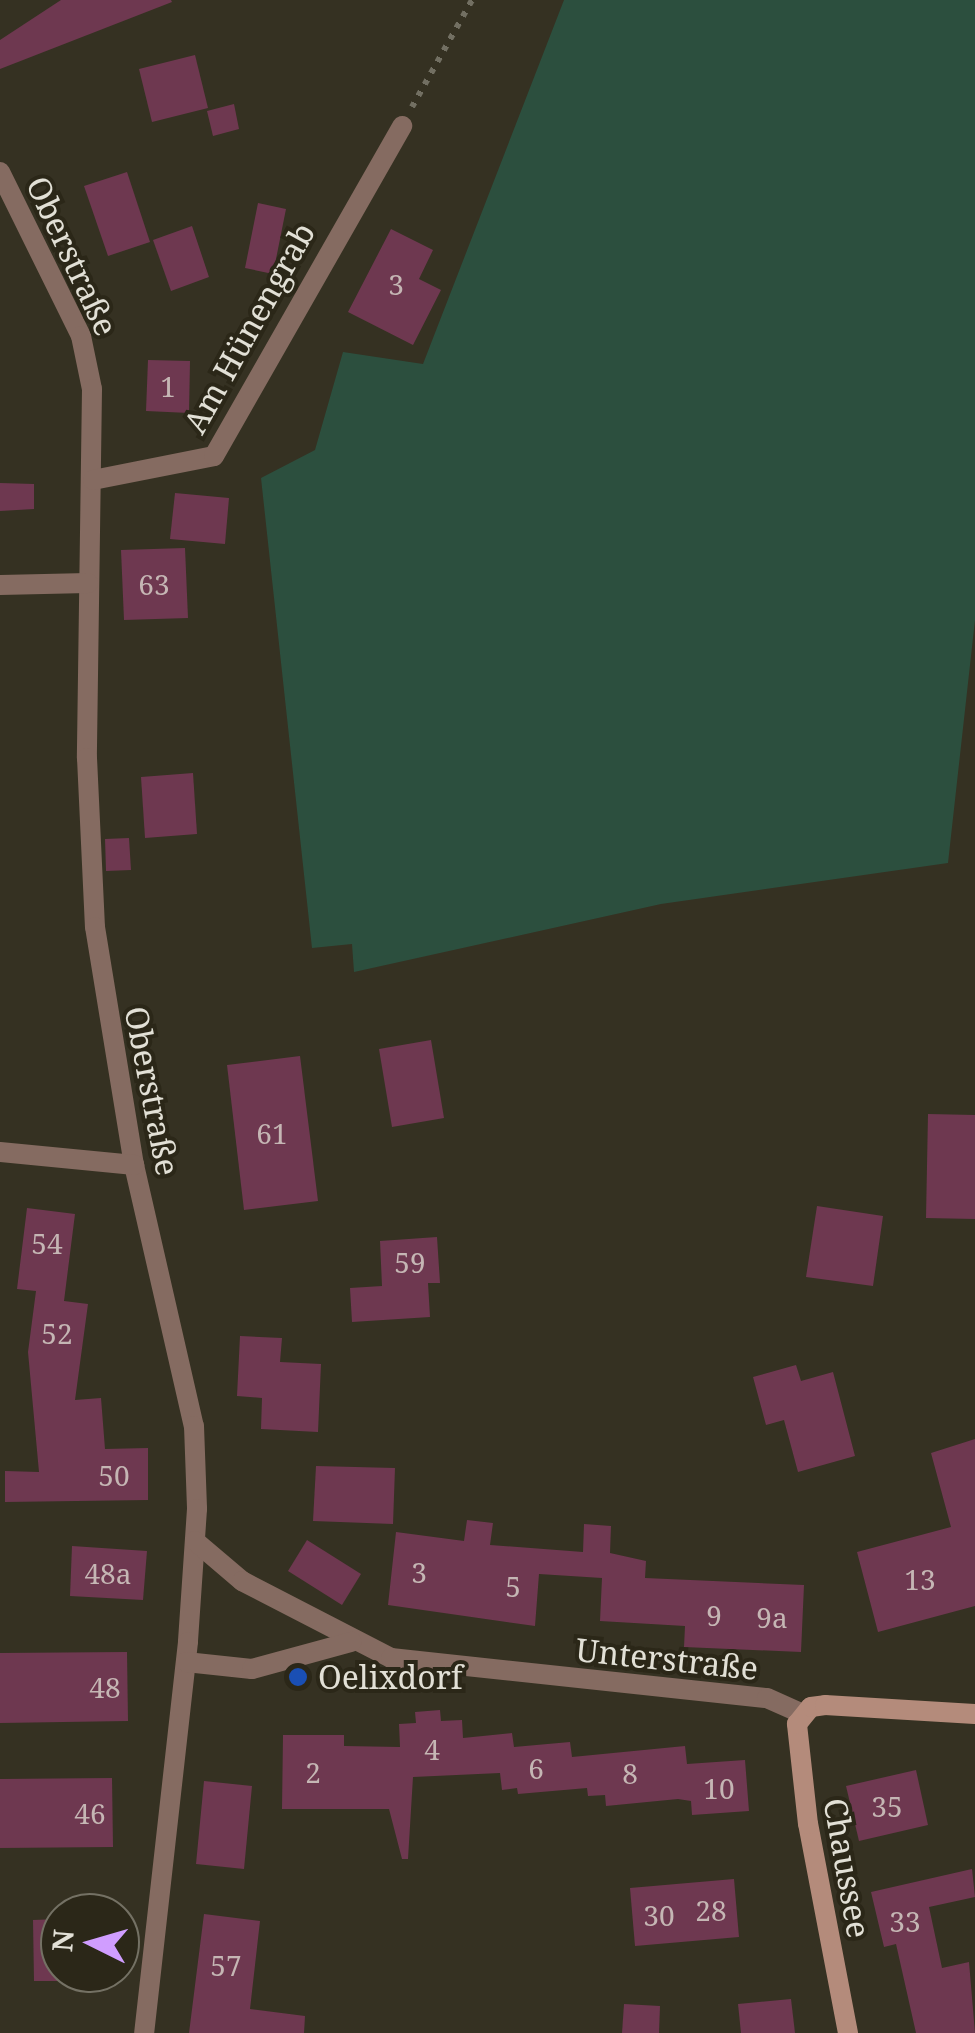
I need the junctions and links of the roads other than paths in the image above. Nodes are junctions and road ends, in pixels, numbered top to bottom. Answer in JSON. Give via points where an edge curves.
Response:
{"nodes":[{"id":1,"x":402,"y":126,"type":"road end"},
{"id":2,"x":0,"y":172,"type":"edge"},
{"id":3,"x":93,"y":480,"type":"junction"},
{"id":4,"x":88,"y":582,"type":"junction"},
{"id":5,"x":0,"y":585,"type":"edge"},
{"id":6,"x":0,"y":1152,"type":"edge"},
{"id":7,"x":134,"y":1165,"type":"junction"},
{"id":8,"x":195,"y":1541,"type":"junction"},
{"id":9,"x":350,"y":1642,"type":"junction"},
{"id":10,"x":186,"y":1662,"type":"junction"},
{"id":11,"x":803,"y":1714,"type":"junction"},
{"id":12,"x":975,"y":1714,"type":"edge"},
{"id":13,"x":144,"y":2033,"type":"edge"},
{"id":14,"x":848,"y":2033,"type":"edge"}],
"edges":[{"from":1,"to":3,"type":"street","name":"Am Hünengrab","via":[[214,456]]},
{"from":2,"to":3,"type":"street","name":"Oberstraße","via":[[81,336],[94,409]]},
{"from":3,"to":4,"type":"street","name":"Oberstraße"},
{"from":4,"to":5,"type":"street"},
{"from":4,"to":7,"type":"street","name":"Oberstraße","via":[[95,927]]},
{"from":6,"to":7,"type":"street"},
{"from":7,"to":8,"type":"street","name":"Oberstraße","via":[[194,1426]]},
{"from":8,"to":9,"type":"street","name":"Unterstraße","via":[[242,1581]]},
{"from":8,"to":10,"type":"street","name":"Oberstraße"},
{"from":9,"to":10,"type":"street","via":[[252,1669]]},
{"from":9,"to":11,"type":"street","name":"Unterstraße","via":[[422,1664],[767,1698]]},
{"from":10,"to":13,"type":"street","name":"Oberstraße"},
{"from":11,"to":12,"type":"street","name":"Unterstraße","via":[[825,1705]]},
{"from":11,"to":14,"type":"street","name":"Chaussee","via":[[798,1762]]}]}
